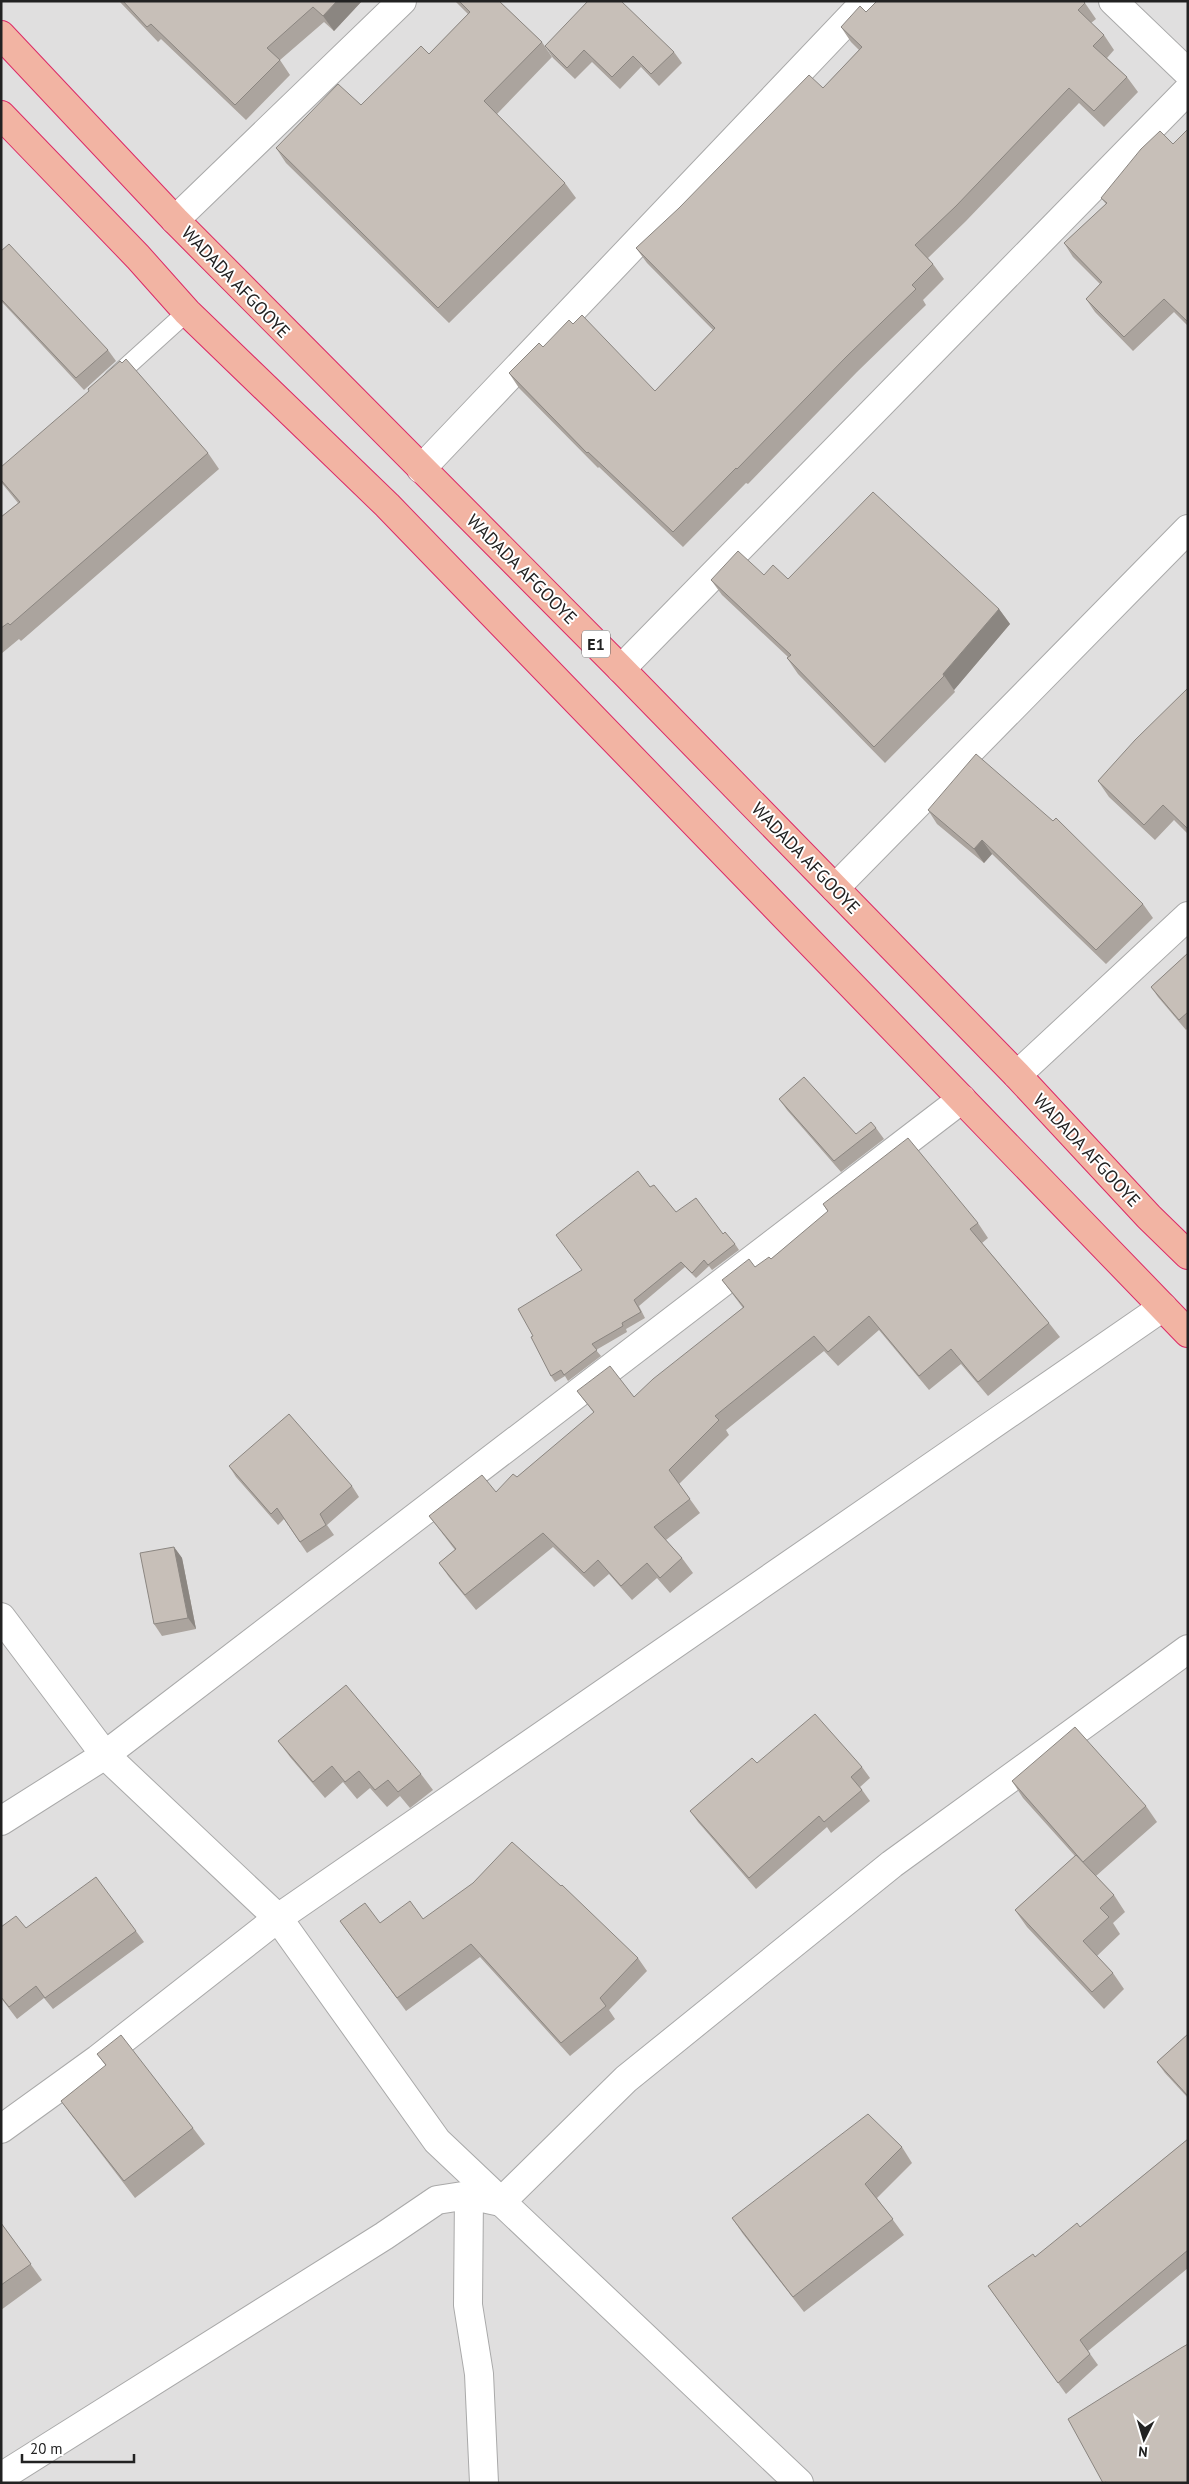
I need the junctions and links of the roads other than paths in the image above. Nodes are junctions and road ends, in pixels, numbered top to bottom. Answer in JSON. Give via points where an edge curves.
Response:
{"nodes":[{"id":1,"x":402,"y":1,"type":"edge"},
{"id":2,"x":866,"y":1,"type":"edge"},
{"id":3,"x":1113,"y":1,"type":"edge"},
{"id":4,"x":1,"y":35,"type":"edge"},
{"id":5,"x":1188,"y":73,"type":"edge"},
{"id":6,"x":1188,"y":90,"type":"edge"},
{"id":7,"x":1,"y":115,"type":"edge"},
{"id":8,"x":175,"y":220,"type":"junction"},
{"id":9,"x":187,"y":312,"type":"junction"},
{"id":10,"x":98,"y":392,"type":"edge"},
{"id":11,"x":422,"y":469,"type":"junction"},
{"id":12,"x":1188,"y":529,"type":"edge"},
{"id":13,"x":621,"y":669,"type":"junction"},
{"id":14,"x":835,"y":888,"type":"junction"},
{"id":15,"x":1188,"y":916,"type":"edge"},
{"id":16,"x":1017,"y":1075,"type":"junction"},
{"id":17,"x":962,"y":1099,"type":"junction"},
{"id":18,"x":1188,"y":1255,"type":"edge"},
{"id":19,"x":1163,"y":1307,"type":"junction"},
{"id":20,"x":1188,"y":1333,"type":"edge"},
{"id":21,"x":1,"y":1617,"type":"edge"},
{"id":22,"x":1188,"y":1649,"type":"edge"},
{"id":23,"x":104,"y":1755,"type":"junction"},
{"id":24,"x":1,"y":1822,"type":"edge"},
{"id":25,"x":278,"y":1918,"type":"junction"},
{"id":26,"x":1,"y":2129,"type":"edge"},
{"id":27,"x":469,"y":2195,"type":"junction"},
{"id":28,"x":501,"y":2202,"type":"junction"},
{"id":29,"x":1,"y":2477,"type":"edge"},
{"id":30,"x":484,"y":2483,"type":"edge"},
{"id":31,"x":799,"y":2483,"type":"edge"}],
"edges":[{"from":1,"to":8,"type":"street"},
{"from":2,"to":11,"type":"street"},
{"from":3,"to":5,"type":"street"},
{"from":4,"to":8,"type":"highway","name":"WADADA AFGOOYE","number":"E1"},
{"from":6,"to":13,"type":"street"},
{"from":7,"to":9,"type":"highway"},
{"from":8,"to":11,"type":"highway","name":"WADADA AFGOOYE","number":"E1"},
{"from":9,"to":10,"type":"lane"},
{"from":9,"to":17,"type":"highway","via":[[387,505]]},
{"from":11,"to":13,"type":"highway","name":"WADADA AFGOOYE","number":"E1"},
{"from":12,"to":14,"type":"street"},
{"from":13,"to":14,"type":"highway","name":"WADADA AFGOOYE","number":"E1"},
{"from":14,"to":16,"type":"highway","name":"WADADA AFGOOYE","number":"E1"},
{"from":15,"to":16,"type":"street"},
{"from":16,"to":18,"type":"highway","name":"WADADA AFGOOYE","number":"E1"},
{"from":17,"to":19,"type":"highway"},
{"from":17,"to":23,"type":"street"},
{"from":19,"to":20,"type":"highway"},
{"from":19,"to":25,"type":"street"},
{"from":21,"to":23,"type":"street"},
{"from":22,"to":28,"type":"street","via":[[884,1870],[626,2079]]},
{"from":23,"to":24,"type":"street"},
{"from":23,"to":25,"type":"street"},
{"from":25,"to":26,"type":"street","via":[[105,2053]]},
{"from":25,"to":28,"type":"street","via":[[437,2141]]},
{"from":27,"to":28,"type":"street"},
{"from":27,"to":29,"type":"street","via":[[437,2200]]},
{"from":27,"to":30,"type":"street","via":[[468,2305],[479,2374]]},
{"from":28,"to":31,"type":"street"}]}
